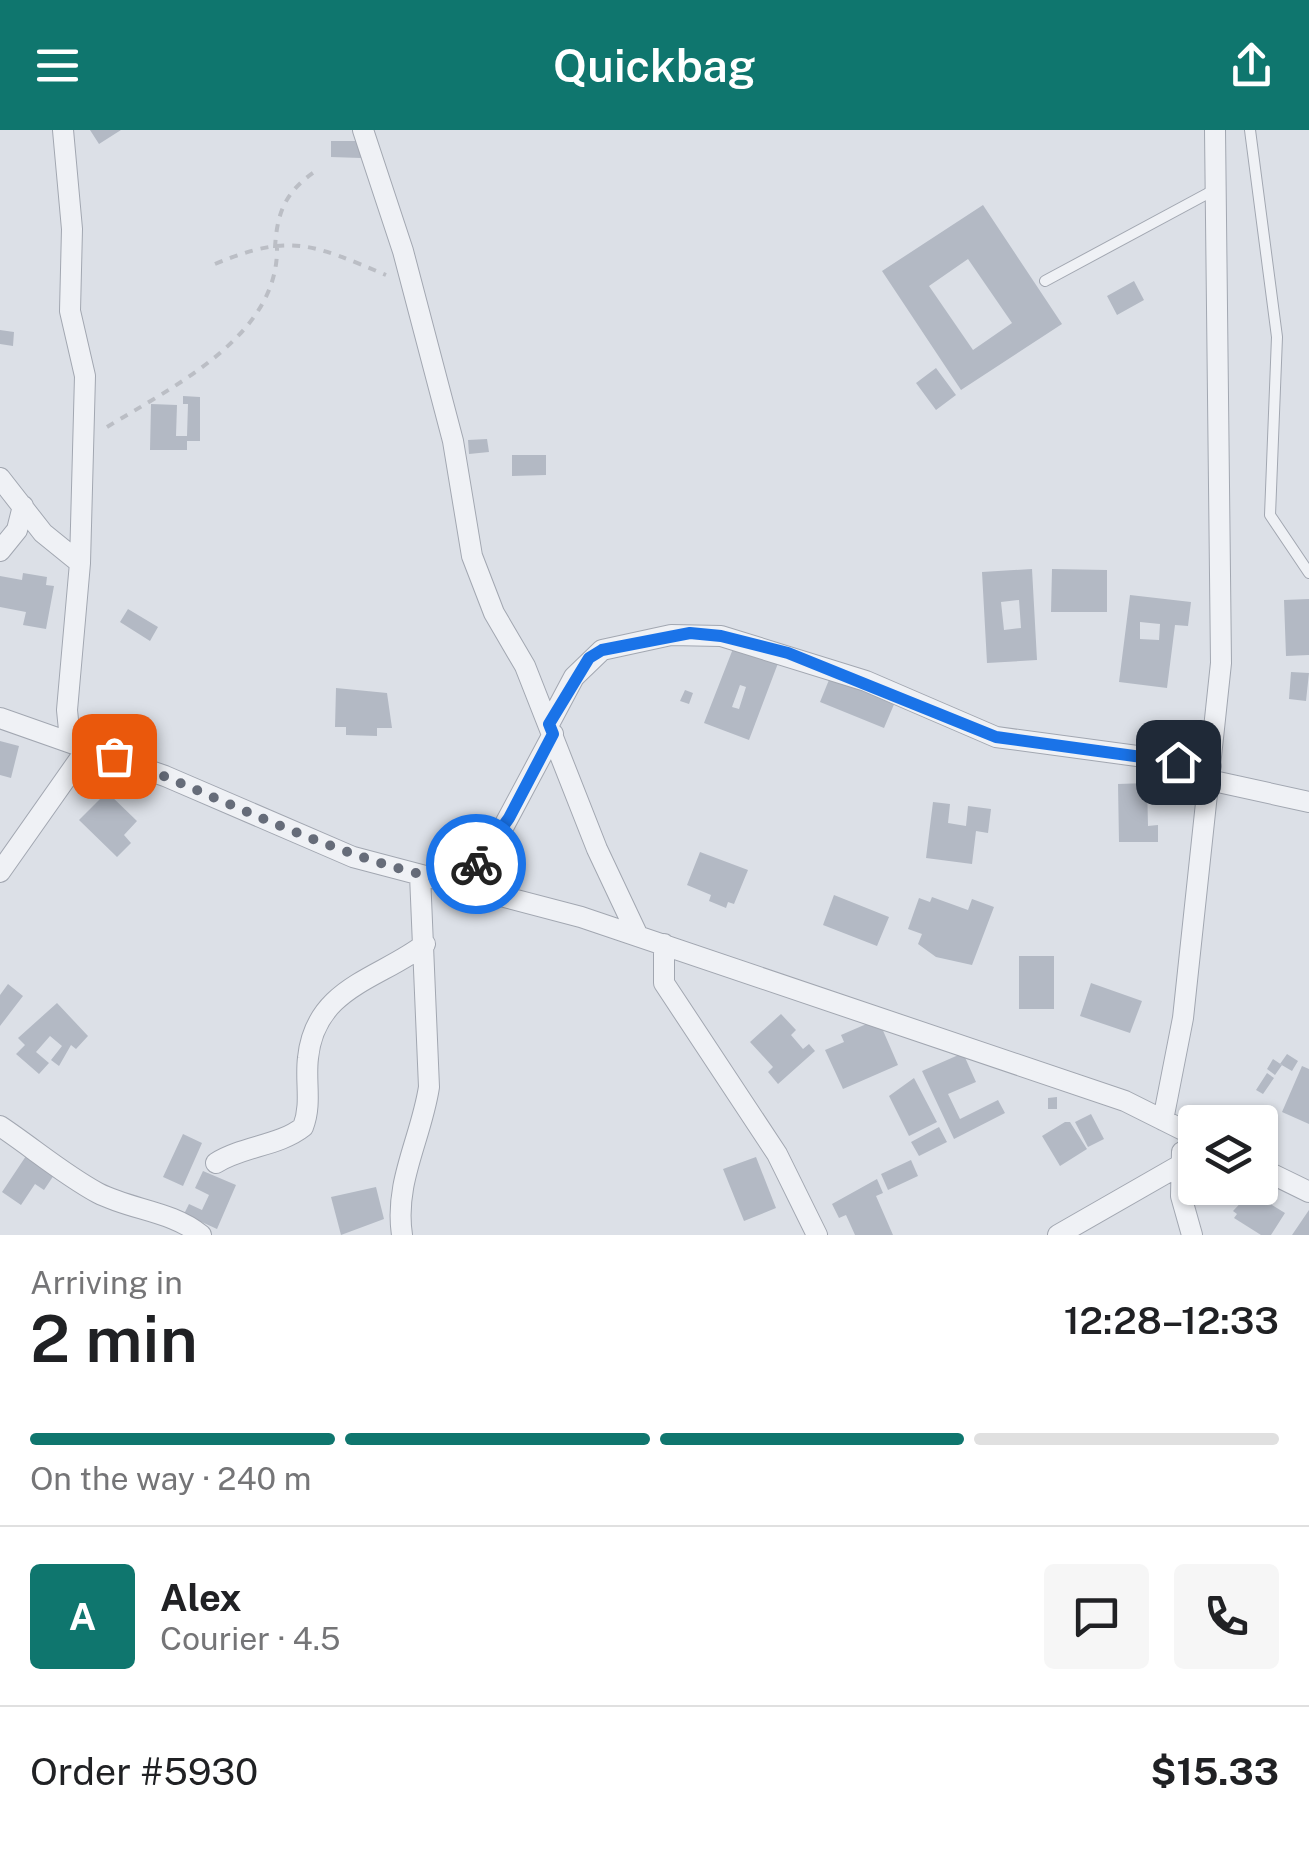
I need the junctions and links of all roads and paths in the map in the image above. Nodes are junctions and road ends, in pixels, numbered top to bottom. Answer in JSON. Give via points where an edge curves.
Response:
{"nodes":[{"id":1,"x":62,"y":130,"type":"edge"},
{"id":2,"x":363,"y":130,"type":"edge"},
{"id":3,"x":1215,"y":130,"type":"edge"},
{"id":4,"x":1250,"y":130,"type":"edge"},
{"id":5,"x":317,"y":170,"type":"dead end"},
{"id":6,"x":1216,"y":188,"type":"junction"},
{"id":7,"x":276,"y":248,"type":"junction"},
{"id":8,"x":214,"y":264,"type":"dead end"},
{"id":9,"x":1045,"y":281,"type":"dead end"},
{"id":10,"x":413,"y":286,"type":"junction"},
{"id":11,"x":81,"y":446,"type":"junction"},
{"id":12,"x":0,"y":478,"type":"edge"},
{"id":13,"x":23,"y":506,"type":"junction"},
{"id":14,"x":0,"y":551,"type":"edge"},
{"id":15,"x":80,"y":563,"type":"junction"},
{"id":16,"x":1309,"y":573,"type":"edge"},
{"id":17,"x":0,"y":718,"type":"edge"},
{"id":18,"x":551,"y":729,"type":"junction"},
{"id":19,"x":79,"y":744,"type":"junction"},
{"id":20,"x":1210,"y":773,"type":"junction"},
{"id":21,"x":1309,"y":802,"type":"edge"},
{"id":22,"x":0,"y":872,"type":"edge"},
{"id":23,"x":420,"y":875,"type":"junction"},
{"id":24,"x":460,"y":883,"type":"junction"},
{"id":25,"x":638,"y":936,"type":"junction"},
{"id":26,"x":425,"y":944,"type":"junction"},
{"id":27,"x":664,"y":944,"type":"junction"},
{"id":28,"x":1163,"y":1120,"type":"junction"},
{"id":29,"x":0,"y":1126,"type":"edge"},
{"id":30,"x":1178,"y":1128,"type":"edge"},
{"id":31,"x":216,"y":1163,"type":"dead end"},
{"id":32,"x":1178,"y":1166,"type":"edge"},
{"id":33,"x":1278,"y":1177,"type":"edge"},
{"id":34,"x":1309,"y":1192,"type":"edge"},
{"id":35,"x":1184,"y":1205,"type":"edge"},
{"id":36,"x":810,"y":1232,"type":"edge"},
{"id":37,"x":201,"y":1235,"type":"edge"},
{"id":38,"x":402,"y":1235,"type":"edge"},
{"id":39,"x":1058,"y":1235,"type":"edge"},
{"id":40,"x":1192,"y":1235,"type":"edge"}],
"edges":[{"from":1,"to":11,"type":"street","via":[[72,229],[70,311],[85,376]]},
{"from":2,"to":10,"type":"street"},
{"from":3,"to":6,"type":"street"},
{"from":4,"to":16,"type":"lane","via":[[1277,337],[1270,515]]},
{"from":5,"to":7,"type":"path","via":[[281,205]]},
{"from":6,"to":9,"type":"lane"},
{"from":6,"to":20,"type":"street","via":[[1224,569]]},
{"from":7,"to":8,"type":"path"},
{"from":7,"to":10,"type":"path","via":[[308,244]]},
{"from":7,"to":11,"type":"path","via":[[270,293],[241,332]]},
{"from":10,"to":18,"type":"street","via":[[453,441],[472,556]]},
{"from":11,"to":15,"type":"street"},
{"from":12,"to":13,"type":"street"},
{"from":13,"to":14,"type":"street","via":[[17,530]]},
{"from":13,"to":15,"type":"street"},
{"from":15,"to":19,"type":"street","via":[[71,638]]},
{"from":17,"to":19,"type":"street"},
{"from":18,"to":20,"type":"street","via":[[589,658],[690,633],[788,653],[996,737]]},
{"from":18,"to":24,"type":"street","via":[[498,837]]},
{"from":18,"to":25,"type":"street"},
{"from":19,"to":22,"type":"street"},
{"from":19,"to":23,"type":"street","via":[[353,857]]},
{"from":20,"to":21,"type":"street"},
{"from":20,"to":28,"type":"street","via":[[1183,1018]]},
{"from":23,"to":24,"type":"street"},
{"from":23,"to":26,"type":"street"},
{"from":24,"to":25,"type":"street"},
{"from":25,"to":27,"type":"street"},
{"from":26,"to":31,"type":"street","via":[[357,980],[324,1016],[308,1058],[303,1127]]},
{"from":26,"to":38,"type":"street","via":[[429,1087],[398,1192]]},
{"from":27,"to":28,"type":"street","via":[[1125,1101]]},
{"from":27,"to":36,"type":"street","via":[[664,983],[777,1154]]},
{"from":28,"to":30,"type":"street"},
{"from":29,"to":37,"type":"street","via":[[103,1196]]},
{"from":32,"to":39,"type":"street"},
{"from":33,"to":34,"type":"street"},
{"from":35,"to":40,"type":"street"}]}
